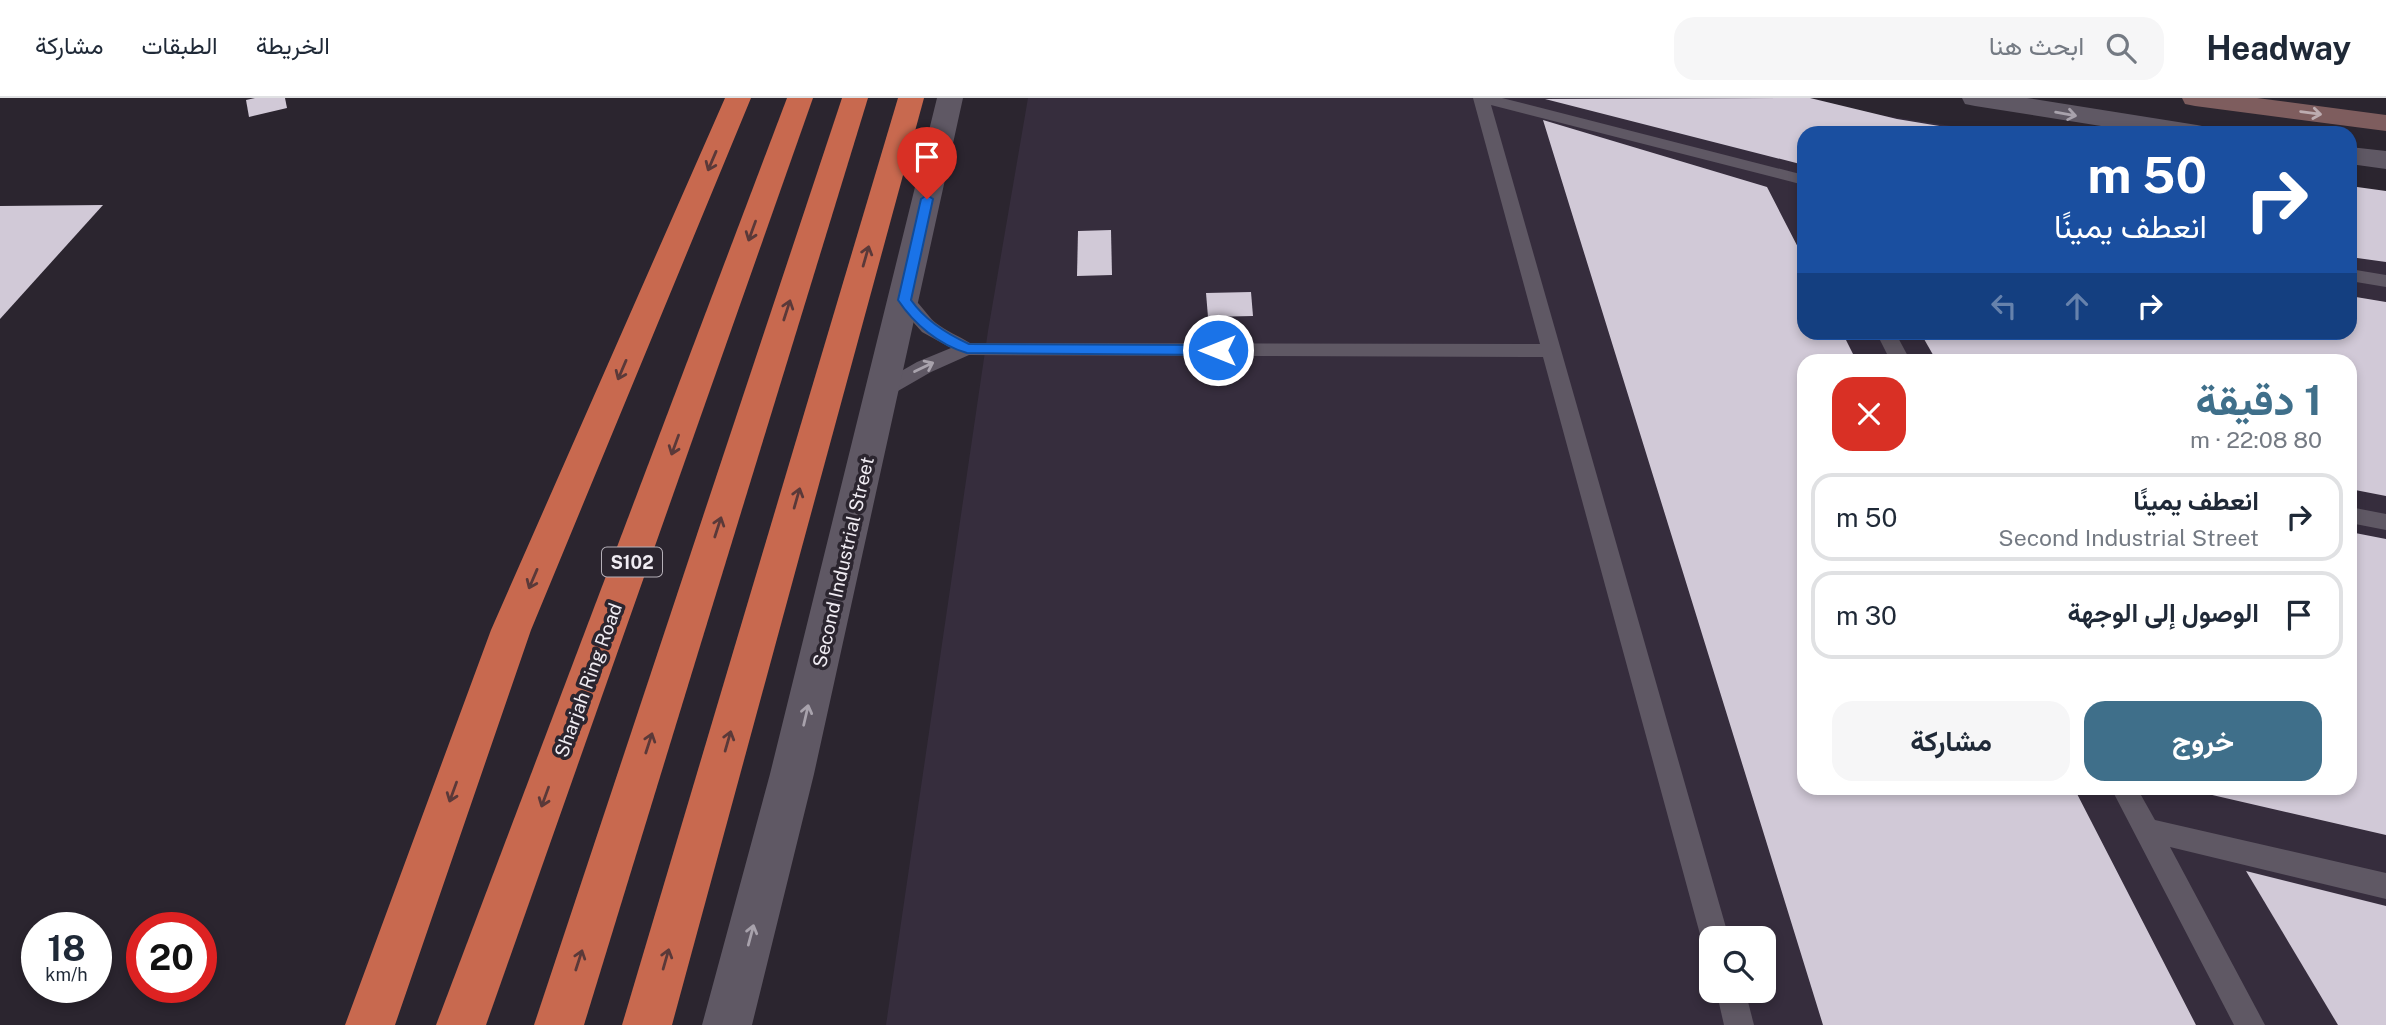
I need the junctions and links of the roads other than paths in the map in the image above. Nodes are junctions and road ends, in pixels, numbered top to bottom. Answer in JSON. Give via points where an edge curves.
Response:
{"nodes":[{"id":1,"x":738,"y":98,"type":"edge"},
{"id":2,"x":800,"y":98,"type":"edge"},
{"id":3,"x":855,"y":98,"type":"edge"},
{"id":4,"x":911,"y":98,"type":"edge"},
{"id":5,"x":950,"y":98,"type":"edge"},
{"id":6,"x":1482,"y":98,"type":"edge"},
{"id":7,"x":1975,"y":98,"type":"edge"},
{"id":8,"x":2195,"y":98,"type":"edge"},
{"id":9,"x":2386,"y":123,"type":"edge"},
{"id":10,"x":2153,"y":126,"type":"edge"},
{"id":11,"x":2357,"y":156,"type":"edge"},
{"id":12,"x":2386,"y":160,"type":"edge"},
{"id":13,"x":1797,"y":178,"type":"edge"},
{"id":14,"x":2357,"y":276,"type":"edge"},
{"id":15,"x":2386,"y":281,"type":"edge"},
{"id":16,"x":904,"y":300,"type":"junction"},
{"id":17,"x":967,"y":349,"type":"junction"},
{"id":18,"x":1553,"y":351,"type":"junction"},
{"id":19,"x":884,"y":390,"type":"junction"},
{"id":20,"x":2357,"y":516,"type":"edge"},
{"id":21,"x":2386,"y":522,"type":"edge"},
{"id":22,"x":2128,"y":795,"type":"edge"},
{"id":23,"x":2147,"y":830,"type":"junction"},
{"id":24,"x":2386,"y":886,"type":"edge"},
{"id":25,"x":1712,"y":926,"type":"edge"},
{"id":26,"x":1733,"y":1003,"type":"edge"},
{"id":27,"x":370,"y":1025,"type":"edge"},
{"id":28,"x":461,"y":1025,"type":"edge"},
{"id":29,"x":559,"y":1025,"type":"edge"},
{"id":30,"x":647,"y":1025,"type":"edge"},
{"id":31,"x":727,"y":1025,"type":"edge"},
{"id":32,"x":1739,"y":1025,"type":"edge"},
{"id":33,"x":2250,"y":1025,"type":"edge"}],
"edges":[{"from":1,"to":27,"type":"highway","one_way":true,"via":[[511,630]]},
{"from":2,"to":28,"type":"highway","name":"Sharjah Ring Road","number":"S102","one_way":true},
{"from":29,"to":3,"type":"highway","one_way":true},
{"from":30,"to":4,"type":"highway","one_way":true},
{"from":5,"to":16,"type":"street","name":"Second Industrial Street"},
{"from":6,"to":13,"type":"lane"},
{"from":6,"to":18,"type":"lane"},
{"from":7,"to":10,"type":"street","one_way":true},
{"from":8,"to":9,"type":"main road","one_way":true},
{"from":11,"to":12,"type":"street"},
{"from":14,"to":15,"type":"lane"},
{"from":16,"to":17,"type":"lane","via":[[929,327]]},
{"from":16,"to":19,"type":"street","name":"Second Industrial Street"},
{"from":17,"to":18,"type":"lane"},
{"from":19,"to":17,"type":"lane","one_way":true},
{"from":18,"to":25,"type":"lane"},
{"from":31,"to":19,"type":"street","name":"Second Industrial Street","one_way":true},
{"from":20,"to":21,"type":"lane"},
{"from":22,"to":23,"type":"lane"},
{"from":23,"to":24,"type":"lane"},
{"from":23,"to":33,"type":"lane"},
{"from":26,"to":32,"type":"lane"}]}
